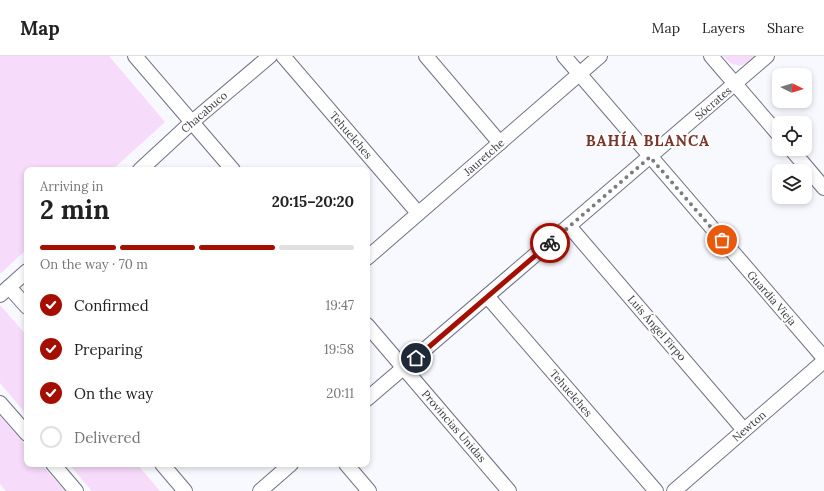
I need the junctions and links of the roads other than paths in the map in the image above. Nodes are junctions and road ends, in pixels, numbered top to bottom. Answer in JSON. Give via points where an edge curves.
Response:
{"nodes":[{"id":1,"x":135,"y":56,"type":"edge"},
{"id":2,"x":270,"y":56,"type":"edge"},
{"id":3,"x":283,"y":56,"type":"edge"},
{"id":4,"x":426,"y":56,"type":"edge"},
{"id":5,"x":564,"y":56,"type":"edge"},
{"id":6,"x":600,"y":56,"type":"edge"},
{"id":7,"x":711,"y":56,"type":"edge"},
{"id":8,"x":767,"y":56,"type":"edge"},
{"id":9,"x":580,"y":74,"type":"junction"},
{"id":10,"x":735,"y":84,"type":"junction"},
{"id":11,"x":192,"y":122,"type":"junction"},
{"id":12,"x":772,"y":127,"type":"edge"},
{"id":13,"x":500,"y":143,"type":"junction"},
{"id":14,"x":797,"y":156,"type":"edge"},
{"id":15,"x":650,"y":157,"type":"junction"},
{"id":16,"x":143,"y":167,"type":"edge"},
{"id":17,"x":230,"y":167,"type":"edge"},
{"id":18,"x":824,"y":188,"type":"edge"},
{"id":19,"x":418,"y":213,"type":"junction"},
{"id":20,"x":569,"y":226,"type":"junction"},
{"id":21,"x":370,"y":255,"type":"edge"},
{"id":22,"x":24,"y":274,"type":"edge"},
{"id":23,"x":5,"y":291,"type":"edge"},
{"id":24,"x":487,"y":296,"type":"junction"},
{"id":25,"x":24,"y":305,"type":"edge"},
{"id":26,"x":370,"y":329,"type":"edge"},
{"id":27,"x":824,"y":359,"type":"edge"},
{"id":28,"x":404,"y":368,"type":"junction"},
{"id":29,"x":370,"y":396,"type":"edge"},
{"id":30,"x":0,"y":403,"type":"edge"},
{"id":31,"x":744,"y":430,"type":"junction"},
{"id":32,"x":24,"y":431,"type":"edge"},
{"id":33,"x":56,"y":467,"type":"edge"},
{"id":34,"x":165,"y":467,"type":"edge"},
{"id":35,"x":288,"y":467,"type":"edge"},
{"id":36,"x":348,"y":467,"type":"edge"},
{"id":37,"x":76,"y":491,"type":"edge"},
{"id":38,"x":185,"y":491,"type":"edge"},
{"id":39,"x":260,"y":491,"type":"edge"},
{"id":40,"x":368,"y":491,"type":"edge"},
{"id":41,"x":509,"y":491,"type":"edge"},
{"id":42,"x":656,"y":491,"type":"edge"},
{"id":43,"x":674,"y":491,"type":"edge"}],
"edges":[{"from":1,"to":11,"type":"street"},
{"from":2,"to":11,"type":"street","name":"Chacabuco"},
{"from":3,"to":19,"type":"street","name":"Tehuelches"},
{"from":4,"to":13,"type":"street"},
{"from":5,"to":9,"type":"street","name":"Guardia Vieja"},
{"from":6,"to":9,"type":"street","name":"Jauretche"},
{"from":7,"to":10,"type":"street"},
{"from":8,"to":10,"type":"street","name":"Sócrates"},
{"from":9,"to":13,"type":"street","name":"Jauretche"},
{"from":9,"to":15,"type":"street","name":"Guardia Vieja"},
{"from":10,"to":12,"type":"street"},
{"from":10,"to":15,"type":"street","name":"Sócrates"},
{"from":11,"to":16,"type":"street","name":"Chacabuco"},
{"from":11,"to":17,"type":"street"},
{"from":13,"to":19,"type":"street","name":"Jauretche"},
{"from":14,"to":18,"type":"street"},
{"from":15,"to":20,"type":"street","name":"Sócrates"},
{"from":15,"to":27,"type":"street","name":"Guardia Vieja"},
{"from":19,"to":21,"type":"street","name":"Jauretche"},
{"from":20,"to":24,"type":"street","name":"Sócrates"},
{"from":20,"to":31,"type":"street","name":"Luis Ángel Firpo"},
{"from":22,"to":23,"type":"street"},
{"from":23,"to":25,"type":"street"},
{"from":24,"to":28,"type":"street","name":"Sócrates"},
{"from":24,"to":42,"type":"street","name":"Tehuelches"},
{"from":26,"to":28,"type":"street","name":"Provincias Unidas"},
{"from":27,"to":31,"type":"street","name":"Newton"},
{"from":28,"to":29,"type":"street","name":"Sócrates"},
{"from":28,"to":41,"type":"street","name":"Provincias Unidas"},
{"from":30,"to":32,"type":"street"},
{"from":31,"to":43,"type":"street","name":"Newton"},
{"from":33,"to":37,"type":"street"},
{"from":34,"to":38,"type":"street"},
{"from":35,"to":39,"type":"street"},
{"from":36,"to":40,"type":"street"}]}
